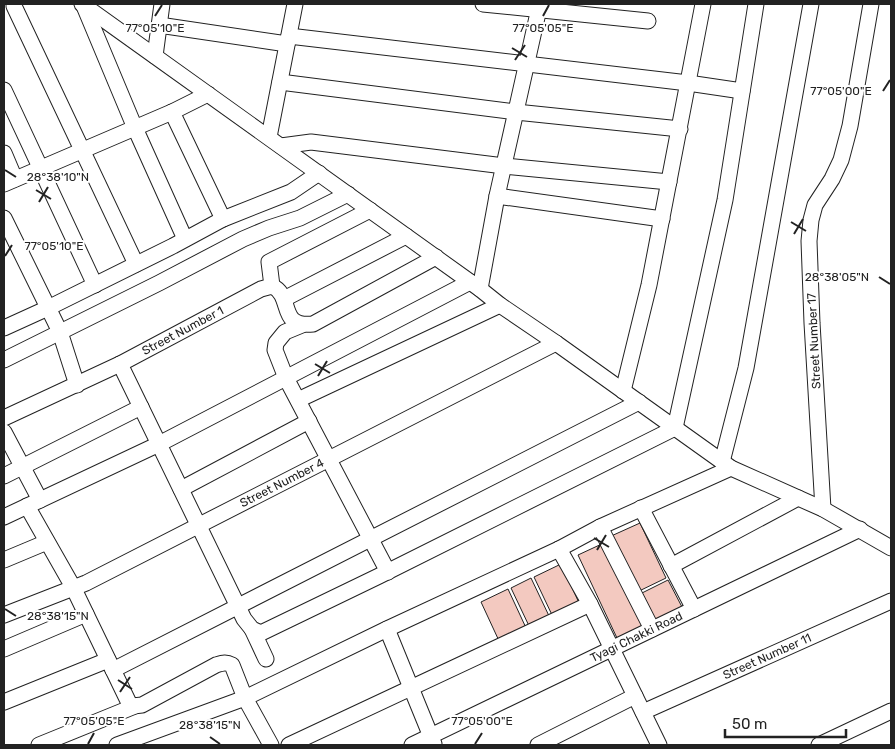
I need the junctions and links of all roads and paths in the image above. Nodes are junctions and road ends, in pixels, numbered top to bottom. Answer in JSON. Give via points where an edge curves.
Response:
{"nodes":[{"id":1,"x":83,"y":4,"type":"edge"},
{"id":2,"x":162,"y":4,"type":"edge"},
{"id":3,"x":295,"y":4,"type":"edge"},
{"id":4,"x":482,"y":4,"type":"edge"},
{"id":5,"x":703,"y":4,"type":"edge"},
{"id":6,"x":756,"y":4,"type":"edge"},
{"id":7,"x":811,"y":4,"type":"edge"},
{"id":8,"x":871,"y":4,"type":"edge"},
{"id":9,"x":13,"y":7,"type":"edge"},
{"id":10,"x":539,"y":7,"type":"edge"},
{"id":11,"x":648,"y":21,"type":"dead end"},
{"id":12,"x":159,"y":25,"type":"junction"},
{"id":13,"x":288,"y":40,"type":"junction"},
{"id":14,"x":155,"y":56,"type":"junction"},
{"id":15,"x":526,"y":65,"type":"junction"},
{"id":16,"x":280,"y":82,"type":"junction"},
{"id":17,"x":688,"y":83,"type":"junction"},
{"id":18,"x":4,"y":90,"type":"edge"},
{"id":19,"x":742,"y":91,"type":"junction"},
{"id":20,"x":208,"y":94,"type":"junction"},
{"id":21,"x":172,"y":112,"type":"junction"},
{"id":22,"x":516,"y":112,"type":"junction"},
{"id":23,"x":135,"y":128,"type":"junction"},
{"id":24,"x":680,"y":129,"type":"junction"},
{"id":25,"x":269,"y":137,"type":"junction"},
{"id":26,"x":282,"y":146,"type":"junction"},
{"id":27,"x":82,"y":152,"type":"junction"},
{"id":28,"x":4,"y":153,"type":"edge"},
{"id":29,"x":504,"y":166,"type":"junction"},
{"id":30,"x":41,"y":169,"type":"junction"},
{"id":31,"x":319,"y":173,"type":"junction"},
{"id":32,"x":10,"y":182,"type":"edge"},
{"id":33,"x":669,"y":182,"type":"junction"},
{"id":34,"x":348,"y":194,"type":"junction"},
{"id":35,"x":497,"y":196,"type":"junction"},
{"id":36,"x":370,"y":210,"type":"junction"},
{"id":37,"x":4,"y":218,"type":"edge"},
{"id":38,"x":222,"y":219,"type":"junction"},
{"id":39,"x":662,"y":219,"type":"junction"},
{"id":40,"x":406,"y":236,"type":"junction"},
{"id":41,"x":185,"y":240,"type":"junction"},
{"id":42,"x":436,"y":257,"type":"junction"},
{"id":43,"x":136,"y":264,"type":"junction"},
{"id":44,"x":95,"y":285,"type":"junction"},
{"id":45,"x":475,"y":285,"type":"junction"},
{"id":46,"x":272,"y":286,"type":"junction"},
{"id":47,"x":284,"y":299,"type":"junction"},
{"id":48,"x":500,"y":305,"type":"junction"},
{"id":49,"x":48,"y":308,"type":"junction"},
{"id":50,"x":302,"y":325,"type":"junction"},
{"id":51,"x":4,"y":328,"type":"edge"},
{"id":52,"x":60,"y":332,"type":"junction"},
{"id":53,"x":556,"y":343,"type":"junction"},
{"id":54,"x":4,"y":360,"type":"edge"},
{"id":55,"x":120,"y":364,"type":"junction"},
{"id":56,"x":286,"y":378,"type":"junction"},
{"id":57,"x":77,"y":385,"type":"junction"},
{"id":58,"x":623,"y":391,"type":"junction"},
{"id":59,"x":298,"y":400,"type":"junction"},
{"id":60,"x":639,"y":402,"type":"junction"},
{"id":61,"x":141,"y":407,"type":"junction"},
{"id":62,"x":4,"y":418,"type":"edge"},
{"id":63,"x":309,"y":421,"type":"junction"},
{"id":64,"x":675,"y":428,"type":"junction"},
{"id":65,"x":4,"y":432,"type":"edge"},
{"id":66,"x":159,"y":444,"type":"junction"},
{"id":67,"x":328,"y":458,"type":"junction"},
{"id":68,"x":727,"y":465,"type":"junction"},
{"id":69,"x":22,"y":467,"type":"junction"},
{"id":70,"x":4,"y":476,"type":"edge"},
{"id":71,"x":181,"y":489,"type":"junction"},
{"id":72,"x":798,"y":498,"type":"junction"},
{"id":73,"x":33,"y":503,"type":"junction"},
{"id":74,"x":641,"y":508,"type":"junction"},
{"id":75,"x":823,"y":509,"type":"junction"},
{"id":76,"x":4,"y":517,"type":"edge"},
{"id":77,"x":198,"y":524,"type":"junction"},
{"id":78,"x":600,"y":527,"type":"junction"},
{"id":79,"x":860,"y":529,"type":"junction"},
{"id":80,"x":370,"y":539,"type":"junction"},
{"id":81,"x":47,"y":542,"type":"junction"},
{"id":82,"x":558,"y":548,"type":"junction"},
{"id":83,"x":891,"y":548,"type":"edge"},
{"id":84,"x":4,"y":560,"type":"edge"},
{"id":85,"x":671,"y":566,"type":"junction"},
{"id":86,"x":388,"y":572,"type":"junction"},
{"id":87,"x":74,"y":587,"type":"junction"},
{"id":88,"x":891,"y":602,"type":"edge"},
{"id":89,"x":590,"y":604,"type":"junction"},
{"id":90,"x":239,"y":606,"type":"junction"},
{"id":91,"x":694,"y":609,"type":"junction"},
{"id":92,"x":86,"y":614,"type":"junction"},
{"id":93,"x":4,"y":615,"type":"edge"},
{"id":94,"x":252,"y":629,"type":"junction"},
{"id":95,"x":387,"y":629,"type":"junction"},
{"id":96,"x":652,"y":629,"type":"junction"},
{"id":97,"x":4,"y":649,"type":"edge"},
{"id":98,"x":612,"y":649,"type":"junction"},
{"id":99,"x":266,"y":659,"type":"dead end"},
{"id":100,"x":110,"y":665,"type":"junction"},
{"id":101,"x":412,"y":689,"type":"junction"},
{"id":102,"x":635,"y":696,"type":"junction"},
{"id":103,"x":245,"y":698,"type":"junction"},
{"id":104,"x":4,"y":702,"type":"edge"},
{"id":105,"x":135,"y":706,"type":"junction"},
{"id":106,"x":891,"y":711,"type":"edge"},
{"id":107,"x":642,"y":712,"type":"junction"},
{"id":108,"x":433,"y":741,"type":"edge"},
{"id":109,"x":838,"y":741,"type":"edge"},
{"id":110,"x":39,"y":745,"type":"edge"},
{"id":111,"x":117,"y":745,"type":"edge"},
{"id":112,"x":269,"y":745,"type":"edge"},
{"id":113,"x":289,"y":745,"type":"edge"},
{"id":114,"x":412,"y":745,"type":"edge"},
{"id":115,"x":538,"y":745,"type":"edge"},
{"id":116,"x":659,"y":745,"type":"edge"},
{"id":117,"x":819,"y":745,"type":"edge"}],
"edges":[{"from":1,"to":14,"type":"street"},
{"from":1,"to":23,"type":"street"},
{"from":2,"to":12,"type":"street"},
{"from":3,"to":13,"type":"street"},
{"from":4,"to":10,"type":"street"},
{"from":5,"to":17,"type":"street"},
{"from":6,"to":19,"type":"street"},
{"from":7,"to":68,"type":"street"},
{"from":8,"to":75,"type":"street","name":"Street Number 17","via":[[841,160],[815,205],[809,241]]},
{"from":9,"to":27,"type":"street"},
{"from":10,"to":11,"type":"street"},
{"from":10,"to":15,"type":"street"},
{"from":12,"to":13,"type":"street"},
{"from":12,"to":14,"type":"street"},
{"from":13,"to":15,"type":"street"},
{"from":13,"to":16,"type":"street"},
{"from":14,"to":20,"type":"street"},
{"from":15,"to":17,"type":"street"},
{"from":15,"to":22,"type":"street"},
{"from":16,"to":22,"type":"street"},
{"from":16,"to":25,"type":"street"},
{"from":17,"to":19,"type":"street"},
{"from":17,"to":24,"type":"street"},
{"from":18,"to":30,"type":"street"},
{"from":19,"to":64,"type":"street","via":[[725,200]]},
{"from":20,"to":21,"type":"street"},
{"from":20,"to":25,"type":"street"},
{"from":21,"to":23,"type":"street"},
{"from":21,"to":38,"type":"street"},
{"from":22,"to":24,"type":"street"},
{"from":22,"to":29,"type":"street"},
{"from":23,"to":27,"type":"street"},
{"from":23,"to":41,"type":"street"},
{"from":24,"to":33,"type":"street"},
{"from":25,"to":26,"type":"street"},
{"from":26,"to":29,"type":"street","via":[[311,142]]},
{"from":26,"to":31,"type":"street"},
{"from":27,"to":30,"type":"street"},
{"from":27,"to":43,"type":"street"},
{"from":28,"to":32,"type":"street"},
{"from":29,"to":33,"type":"street"},
{"from":29,"to":35,"type":"street"},
{"from":30,"to":32,"type":"street"},
{"from":30,"to":44,"type":"street"},
{"from":31,"to":34,"type":"street"},
{"from":31,"to":38,"type":"street","via":[[292,192]]},
{"from":33,"to":39,"type":"street"},
{"from":34,"to":36,"type":"street"},
{"from":34,"to":52,"type":"street","via":[[300,218],[243,239]]},
{"from":35,"to":39,"type":"street"},
{"from":35,"to":45,"type":"street"},
{"from":36,"to":40,"type":"street"},
{"from":36,"to":46,"type":"street","via":[[269,262]]},
{"from":37,"to":49,"type":"street"},
{"from":38,"to":41,"type":"street"},
{"from":39,"to":58,"type":"street"},
{"from":40,"to":42,"type":"street"},
{"from":40,"to":47,"type":"street"},
{"from":41,"to":43,"type":"street"},
{"from":42,"to":45,"type":"street"},
{"from":42,"to":50,"type":"street","via":[[313,324]]},
{"from":43,"to":44,"type":"street"},
{"from":44,"to":49,"type":"street"},
{"from":45,"to":48,"type":"street"},
{"from":45,"to":56,"type":"street"},
{"from":46,"to":47,"type":"street"},
{"from":46,"to":55,"type":"street","name":"Street Number 1"},
{"from":47,"to":50,"type":"street","via":[[292,320]]},
{"from":48,"to":53,"type":"street"},
{"from":48,"to":59,"type":"street"},
{"from":49,"to":51,"type":"street"},
{"from":49,"to":52,"type":"street"},
{"from":50,"to":56,"type":"street","via":[[285,332],[276,344]]},
{"from":52,"to":54,"type":"street"},
{"from":52,"to":57,"type":"street"},
{"from":53,"to":58,"type":"street"},
{"from":53,"to":67,"type":"street","name":"Street Number 4"},
{"from":55,"to":57,"type":"street","name":"Street Number 1"},
{"from":55,"to":61,"type":"street"},
{"from":56,"to":59,"type":"street"},
{"from":56,"to":66,"type":"street"},
{"from":57,"to":62,"type":"street","name":"Street Number 1"},
{"from":58,"to":60,"type":"street"},
{"from":59,"to":63,"type":"street"},
{"from":60,"to":64,"type":"street"},
{"from":60,"to":80,"type":"street"},
{"from":61,"to":66,"type":"street"},
{"from":61,"to":69,"type":"street"},
{"from":63,"to":67,"type":"street"},
{"from":63,"to":71,"type":"street"},
{"from":64,"to":68,"type":"street"},
{"from":64,"to":86,"type":"street"},
{"from":65,"to":69,"type":"street"},
{"from":66,"to":71,"type":"street"},
{"from":66,"to":73,"type":"street"},
{"from":67,"to":77,"type":"street","name":"Street Number 4"},
{"from":67,"to":80,"type":"street"},
{"from":68,"to":72,"type":"street"},
{"from":68,"to":74,"type":"street"},
{"from":69,"to":70,"type":"street"},
{"from":69,"to":73,"type":"street"},
{"from":71,"to":77,"type":"street"},
{"from":72,"to":75,"type":"street"},
{"from":72,"to":85,"type":"street"},
{"from":73,"to":76,"type":"street"},
{"from":73,"to":81,"type":"street"},
{"from":74,"to":78,"type":"street"},
{"from":74,"to":85,"type":"street"},
{"from":75,"to":79,"type":"street"},
{"from":77,"to":87,"type":"street","name":"Street Number 4"},
{"from":77,"to":90,"type":"street"},
{"from":78,"to":82,"type":"street"},
{"from":78,"to":96,"type":"street"},
{"from":79,"to":83,"type":"street"},
{"from":79,"to":91,"type":"street","name":"Tyagi Chakki Road"},
{"from":80,"to":86,"type":"street"},
{"from":80,"to":90,"type":"street"},
{"from":81,"to":84,"type":"street"},
{"from":81,"to":87,"type":"street"},
{"from":82,"to":89,"type":"street"},
{"from":82,"to":95,"type":"street"},
{"from":85,"to":91,"type":"street"},
{"from":86,"to":94,"type":"street","via":[[261,633]]},
{"from":87,"to":92,"type":"street"},
{"from":87,"to":93,"type":"street","name":"Street Number 4"},
{"from":88,"to":107,"type":"street","name":"Street Number 11"},
{"from":89,"to":98,"type":"street"},
{"from":89,"to":101,"type":"street"},
{"from":90,"to":94,"type":"street"},
{"from":90,"to":100,"type":"street"},
{"from":91,"to":96,"type":"street","name":"Tyagi Chakki Road"},
{"from":92,"to":97,"type":"street"},
{"from":92,"to":100,"type":"street"},
{"from":94,"to":99,"type":"street"},
{"from":95,"to":101,"type":"street"},
{"from":95,"to":103,"type":"street"},
{"from":96,"to":98,"type":"street","name":"Tyagi Chakki Road"},
{"from":98,"to":102,"type":"street"},
{"from":98,"to":108,"type":"street","name":"Tyagi Chakki Road"},
{"from":100,"to":104,"type":"street"},
{"from":100,"to":105,"type":"street","via":[[129,703]]},
{"from":101,"to":108,"type":"street"},
{"from":101,"to":113,"type":"street"},
{"from":102,"to":107,"type":"street"},
{"from":102,"to":115,"type":"street"},
{"from":103,"to":105,"type":"street","via":[[232,665],[224,662]]},
{"from":103,"to":111,"type":"street"},
{"from":103,"to":112,"type":"street"},
{"from":105,"to":110,"type":"street"},
{"from":106,"to":109,"type":"street"},
{"from":107,"to":116,"type":"street"},
{"from":108,"to":114,"type":"street","name":"Tyagi Chakki Road"},
{"from":109,"to":117,"type":"street"}]}
